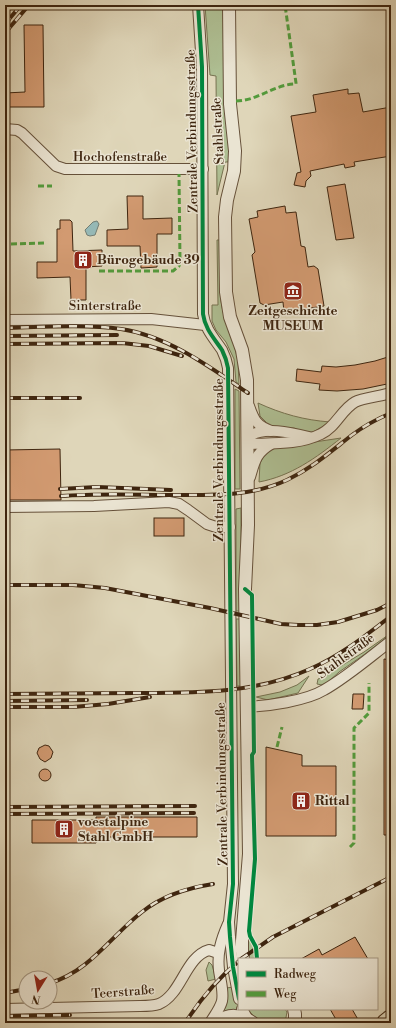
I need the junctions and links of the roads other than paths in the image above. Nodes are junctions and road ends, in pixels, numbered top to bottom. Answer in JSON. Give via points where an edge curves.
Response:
{"nodes":[{"id":1,"x":198,"y":5,"type":"edge"},
{"id":2,"x":229,"y":5,"type":"edge"},
{"id":3,"x":5,"y":129,"type":"edge"},
{"id":4,"x":203,"y":169,"type":"junction"},
{"id":5,"x":5,"y":320,"type":"edge"},
{"id":6,"x":205,"y":325,"type":"junction"},
{"id":7,"x":391,"y":393,"type":"edge"},
{"id":8,"x":248,"y":403,"type":"junction"},
{"id":9,"x":273,"y":432,"type":"junction"},
{"id":10,"x":311,"y":438,"type":"junction"},
{"id":11,"x":248,"y":441,"type":"junction"},
{"id":12,"x":271,"y":444,"type":"junction"},
{"id":13,"x":248,"y":485,"type":"junction"},
{"id":14,"x":5,"y":507,"type":"edge"},
{"id":15,"x":230,"y":527,"type":"junction"},
{"id":16,"x":391,"y":640,"type":"edge"},
{"id":17,"x":246,"y":707,"type":"junction"},
{"id":18,"x":229,"y":922,"type":"junction"},
{"id":19,"x":218,"y":952,"type":"junction"},
{"id":20,"x":243,"y":958,"type":"edge"},
{"id":21,"x":238,"y":994,"type":"edge"},
{"id":22,"x":5,"y":1009,"type":"edge"},
{"id":23,"x":294,"y":1010,"type":"edge"},
{"id":24,"x":247,"y":1017,"type":"edge"},
{"id":25,"x":391,"y":1019,"type":"edge"},
{"id":26,"x":210,"y":1023,"type":"edge"},
{"id":27,"x":216,"y":1023,"type":"edge"},
{"id":28,"x":295,"y":1023,"type":"edge"},
{"id":29,"x":386,"y":1023,"type":"edge"}],
"edges":[{"from":1,"to":4,"type":"street","name":"Zentrale Verbindungsstraße","via":[[202,54]]},
{"from":2,"to":8,"type":"street","name":"Stahlstraße","via":[[230,104],[235,162],[226,213],[226,292],[230,317],[246,368]]},
{"from":3,"to":4,"type":"street","name":"Hochofenstraße","via":[[22,133],[56,166],[65,170]]},
{"from":4,"to":6,"type":"street","name":"Zentrale Verbindungsstraße"},
{"from":5,"to":6,"type":"street","name":"Sinterstraße","via":[[151,319]]},
{"from":6,"to":15,"type":"street","name":"Zentrale Verbindungsstraße","via":[[223,352],[228,368]]},
{"from":7,"to":10,"type":"street","via":[[354,402],[332,427]]},
{"from":8,"to":9,"type":"street","via":[[258,424]]},
{"from":8,"to":11,"type":"street","name":"Stahlstraße"},
{"from":9,"to":10,"type":"street"},
{"from":9,"to":11,"type":"street","via":[[254,433]]},
{"from":10,"to":12,"type":"street"},
{"from":11,"to":12,"type":"street"},
{"from":11,"to":13,"type":"street","name":"Stahlstraße"},
{"from":12,"to":13,"type":"street","via":[[257,455]]},
{"from":13,"to":17,"type":"street","name":"Stahlstraße","via":[[245,589]]},
{"from":14,"to":15,"type":"street","name":"Zentrale Verbindungsstraße","via":[[168,502],[179,504],[207,524]]},
{"from":15,"to":18,"type":"street","name":"Zentrale Verbindungsstraße","via":[[233,884]]},
{"from":16,"to":17,"type":"street","name":"Stahlstraße","via":[[324,690],[287,701]]},
{"from":17,"to":20,"type":"street","name":"Stahlstraße","via":[[249,859]]},
{"from":18,"to":19,"type":"street"},
{"from":18,"to":21,"type":"street"},
{"from":19,"to":22,"type":"street","name":"Teerstraße","via":[[209,950],[202,954],[189,968],[173,993],[158,1004]]},
{"from":19,"to":26,"type":"street","via":[[223,996],[219,1009]]},
{"from":23,"to":28,"type":"street"},
{"from":24,"to":27,"type":"street","via":[[230,1016]]},
{"from":25,"to":29,"type":"highway"}]}
